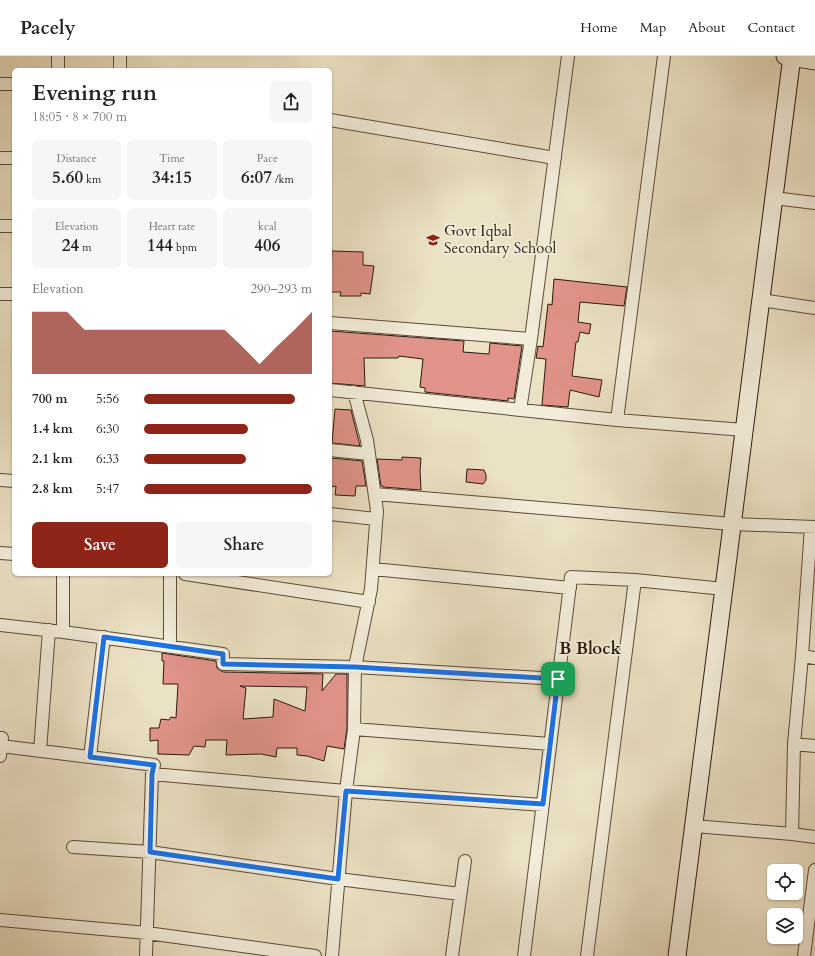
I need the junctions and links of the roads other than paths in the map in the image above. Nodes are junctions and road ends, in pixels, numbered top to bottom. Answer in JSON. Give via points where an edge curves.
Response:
{"nodes":[{"id":1,"x":58,"y":56,"type":"edge"},
{"id":2,"x":120,"y":56,"type":"edge"},
{"id":3,"x":568,"y":56,"type":"edge"},
{"id":4,"x":664,"y":56,"type":"edge"},
{"id":5,"x":790,"y":56,"type":"edge"},
{"id":6,"x":815,"y":60,"type":"edge"},
{"id":7,"x":58,"y":68,"type":"edge"},
{"id":8,"x":120,"y":68,"type":"edge"},
{"id":9,"x":0,"y":84,"type":"edge"},
{"id":10,"x":12,"y":84,"type":"edge"},
{"id":11,"x":332,"y":120,"type":"edge"},
{"id":12,"x":0,"y":158,"type":"edge"},
{"id":13,"x":12,"y":158,"type":"edge"},
{"id":14,"x":555,"y":158,"type":"junction"},
{"id":15,"x":774,"y":198,"type":"junction"},
{"id":16,"x":815,"y":203,"type":"edge"},
{"id":17,"x":0,"y":226,"type":"edge"},
{"id":18,"x":12,"y":226,"type":"edge"},
{"id":19,"x":0,"y":294,"type":"edge"},
{"id":20,"x":12,"y":294,"type":"edge"},
{"id":21,"x":761,"y":300,"type":"junction"},
{"id":22,"x":815,"y":308,"type":"edge"},
{"id":23,"x":332,"y":323,"type":"edge"},
{"id":24,"x":531,"y":339,"type":"junction"},
{"id":25,"x":332,"y":390,"type":"edge"},
{"id":26,"x":354,"y":392,"type":"junction"},
{"id":27,"x":520,"y":410,"type":"junction"},
{"id":28,"x":617,"y":420,"type":"junction"},
{"id":29,"x":744,"y":430,"type":"junction"},
{"id":30,"x":332,"y":450,"type":"edge"},
{"id":31,"x":369,"y":454,"type":"junction"},
{"id":32,"x":0,"y":480,"type":"edge"},
{"id":33,"x":12,"y":481,"type":"edge"},
{"id":34,"x":375,"y":494,"type":"junction"},
{"id":35,"x":332,"y":514,"type":"edge"},
{"id":36,"x":376,"y":519,"type":"junction"},
{"id":37,"x":732,"y":524,"type":"junction"},
{"id":38,"x":813,"y":527,"type":"edge"},
{"id":39,"x":0,"y":553,"type":"edge"},
{"id":40,"x":12,"y":554,"type":"edge"},
{"id":41,"x":373,"y":569,"type":"junction"},
{"id":42,"x":811,"y":574,"type":"edge"},
{"id":43,"x":63,"y":576,"type":"edge"},
{"id":44,"x":170,"y":576,"type":"edge"},
{"id":45,"x":198,"y":576,"type":"edge"},
{"id":46,"x":635,"y":580,"type":"junction"},
{"id":47,"x":570,"y":588,"type":"junction"},
{"id":48,"x":724,"y":588,"type":"junction"},
{"id":49,"x":369,"y":602,"type":"junction"},
{"id":50,"x":0,"y":626,"type":"edge"},
{"id":51,"x":49,"y":630,"type":"junction"},
{"id":52,"x":63,"y":632,"type":"junction"},
{"id":53,"x":104,"y":637,"type":"junction"},
{"id":54,"x":170,"y":646,"type":"junction"},
{"id":55,"x":802,"y":656,"type":"junction"},
{"id":56,"x":815,"y":658,"type":"edge"},
{"id":57,"x":355,"y":667,"type":"junction"},
{"id":58,"x":558,"y":679,"type":"junction"},
{"id":59,"x":354,"y":729,"type":"junction"},
{"id":60,"x":550,"y":744,"type":"junction"},
{"id":61,"x":794,"y":744,"type":"junction"},
{"id":62,"x":815,"y":746,"type":"edge"},
{"id":63,"x":0,"y":747,"type":"edge"},
{"id":64,"x":40,"y":751,"type":"junction"},
{"id":65,"x":90,"y":757,"type":"junction"},
{"id":66,"x":152,"y":774,"type":"junction"},
{"id":67,"x":346,"y":791,"type":"junction"},
{"id":68,"x":543,"y":804,"type":"junction"},
{"id":69,"x":694,"y":826,"type":"junction"},
{"id":70,"x":792,"y":834,"type":"junction"},
{"id":71,"x":815,"y":837,"type":"edge"},
{"id":72,"x":73,"y":847,"type":"dead end"},
{"id":73,"x":150,"y":852,"type":"junction"},
{"id":74,"x":465,"y":862,"type":"dead end"},
{"id":75,"x":815,"y":870,"type":"edge"},
{"id":76,"x":338,"y":879,"type":"junction"},
{"id":77,"x":460,"y":894,"type":"junction"},
{"id":78,"x":0,"y":920,"type":"edge"},
{"id":79,"x":147,"y":933,"type":"junction"},
{"id":80,"x":146,"y":956,"type":"edge"},
{"id":81,"x":315,"y":956,"type":"edge"},
{"id":82,"x":332,"y":956,"type":"edge"},
{"id":83,"x":452,"y":956,"type":"edge"},
{"id":84,"x":524,"y":956,"type":"edge"},
{"id":85,"x":587,"y":956,"type":"edge"},
{"id":86,"x":677,"y":956,"type":"edge"},
{"id":87,"x":804,"y":956,"type":"edge"}],
"edges":[{"from":1,"to":7,"type":"street"},
{"from":2,"to":8,"type":"street"},
{"from":3,"to":14,"type":"street"},
{"from":4,"to":28,"type":"street"},
{"from":5,"to":6,"type":"street"},
{"from":5,"to":15,"type":"street"},
{"from":9,"to":10,"type":"street"},
{"from":11,"to":14,"type":"street"},
{"from":12,"to":13,"type":"street"},
{"from":14,"to":24,"type":"street"},
{"from":15,"to":16,"type":"street"},
{"from":15,"to":21,"type":"street"},
{"from":17,"to":18,"type":"street"},
{"from":19,"to":20,"type":"street"},
{"from":21,"to":22,"type":"street"},
{"from":21,"to":29,"type":"street"},
{"from":23,"to":24,"type":"street"},
{"from":24,"to":27,"type":"street"},
{"from":25,"to":26,"type":"street"},
{"from":26,"to":27,"type":"street"},
{"from":26,"to":31,"type":"street"},
{"from":27,"to":28,"type":"street"},
{"from":28,"to":29,"type":"street"},
{"from":29,"to":37,"type":"street"},
{"from":30,"to":31,"type":"street"},
{"from":31,"to":34,"type":"street"},
{"from":32,"to":33,"type":"street"},
{"from":34,"to":36,"type":"street"},
{"from":34,"to":37,"type":"street"},
{"from":35,"to":36,"type":"street"},
{"from":36,"to":41,"type":"street"},
{"from":37,"to":38,"type":"street"},
{"from":37,"to":48,"type":"street"},
{"from":38,"to":42,"type":"street"},
{"from":39,"to":40,"type":"street"},
{"from":41,"to":47,"type":"street"},
{"from":41,"to":49,"type":"street"},
{"from":42,"to":55,"type":"street"},
{"from":43,"to":52,"type":"street"},
{"from":44,"to":54,"type":"street"},
{"from":45,"to":49,"type":"street"},
{"from":46,"to":47,"type":"street","via":[[571,577]]},
{"from":46,"to":48,"type":"street"},
{"from":46,"to":85,"type":"street"},
{"from":47,"to":58,"type":"street"},
{"from":48,"to":69,"type":"street"},
{"from":49,"to":57,"type":"street"},
{"from":50,"to":51,"type":"street"},
{"from":51,"to":52,"type":"street"},
{"from":51,"to":64,"type":"street"},
{"from":52,"to":53,"type":"street"},
{"from":53,"to":54,"type":"street"},
{"from":53,"to":65,"type":"street"},
{"from":54,"to":57,"type":"street","via":[[223,654],[223,664]]},
{"from":55,"to":56,"type":"street"},
{"from":55,"to":61,"type":"street"},
{"from":57,"to":58,"type":"street"},
{"from":57,"to":59,"type":"street"},
{"from":58,"to":60,"type":"street"},
{"from":59,"to":60,"type":"street"},
{"from":59,"to":67,"type":"street"},
{"from":60,"to":68,"type":"street"},
{"from":61,"to":62,"type":"street"},
{"from":61,"to":70,"type":"street"},
{"from":63,"to":64,"type":"street"},
{"from":64,"to":65,"type":"street"},
{"from":65,"to":66,"type":"street","via":[[154,765]]},
{"from":66,"to":67,"type":"street"},
{"from":66,"to":73,"type":"street"},
{"from":67,"to":68,"type":"street"},
{"from":67,"to":76,"type":"street"},
{"from":68,"to":84,"type":"street"},
{"from":69,"to":70,"type":"street"},
{"from":69,"to":86,"type":"street"},
{"from":70,"to":71,"type":"street"},
{"from":72,"to":73,"type":"street"},
{"from":73,"to":76,"type":"street"},
{"from":73,"to":79,"type":"street"},
{"from":74,"to":77,"type":"street"},
{"from":75,"to":87,"type":"street"},
{"from":76,"to":77,"type":"street"},
{"from":76,"to":82,"type":"street"},
{"from":77,"to":83,"type":"street"},
{"from":78,"to":79,"type":"street"},
{"from":79,"to":80,"type":"street"},
{"from":79,"to":81,"type":"street"}]}
